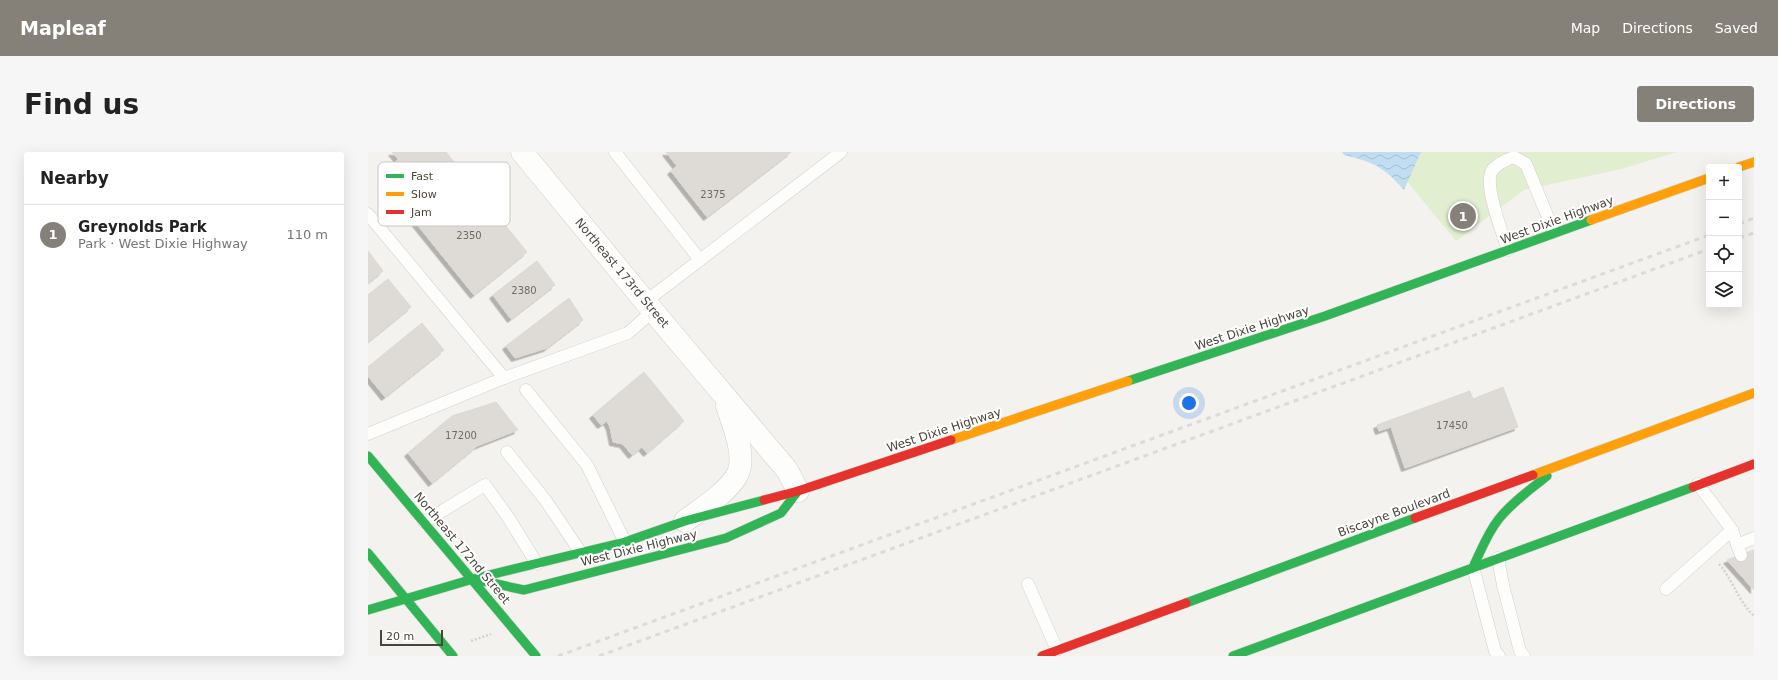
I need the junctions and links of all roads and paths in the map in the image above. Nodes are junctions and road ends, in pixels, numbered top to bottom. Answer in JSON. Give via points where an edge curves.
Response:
{"nodes":[{"id":1,"x":522,"y":152,"type":"edge"},
{"id":2,"x":615,"y":152,"type":"edge"},
{"id":3,"x":841,"y":152,"type":"edge"},
{"id":4,"x":1514,"y":154,"type":"edge"},
{"id":5,"x":1754,"y":162,"type":"edge"},
{"id":6,"x":1742,"y":166,"type":"edge"},
{"id":7,"x":1706,"y":179,"type":"edge"},
{"id":8,"x":368,"y":214,"type":"edge"},
{"id":9,"x":1554,"y":232,"type":"junction"},
{"id":10,"x":1508,"y":250,"type":"junction"},
{"id":11,"x":700,"y":260,"type":"junction"},
{"id":12,"x":649,"y":307,"type":"junction"},
{"id":13,"x":504,"y":378,"type":"junction"},
{"id":14,"x":526,"y":390,"type":"dead end"},
{"id":15,"x":1754,"y":393,"type":"edge"},
{"id":16,"x":722,"y":394,"type":"junction"},
{"id":17,"x":368,"y":434,"type":"edge"},
{"id":18,"x":506,"y":452,"type":"dead end"},
{"id":19,"x":368,"y":456,"type":"edge"},
{"id":20,"x":1562,"y":464,"type":"junction"},
{"id":21,"x":1754,"y":464,"type":"edge"},
{"id":22,"x":368,"y":471,"type":"edge"},
{"id":23,"x":384,"y":475,"type":"junction"},
{"id":24,"x":1698,"y":484,"type":"junction"},
{"id":25,"x":798,"y":491,"type":"junction"},
{"id":26,"x":685,"y":521,"type":"junction"},
{"id":27,"x":424,"y":522,"type":"junction"},
{"id":28,"x":1732,"y":530,"type":"junction"},
{"id":29,"x":1754,"y":538,"type":"edge"},
{"id":30,"x":625,"y":542,"type":"junction"},
{"id":31,"x":368,"y":553,"type":"edge"},
{"id":32,"x":581,"y":553,"type":"junction"},
{"id":33,"x":1498,"y":558,"type":"junction"},
{"id":34,"x":537,"y":564,"type":"junction"},
{"id":35,"x":1719,"y":564,"type":"dead end"},
{"id":36,"x":1473,"y":568,"type":"junction"},
{"id":37,"x":473,"y":579,"type":"junction"},
{"id":38,"x":1028,"y":584,"type":"dead end"},
{"id":39,"x":1666,"y":589,"type":"dead end"},
{"id":40,"x":406,"y":599,"type":"junction"},
{"id":41,"x":368,"y":610,"type":"edge"},
{"id":42,"x":1754,"y":616,"type":"edge"},
{"id":43,"x":498,"y":631,"type":"dead end"},
{"id":44,"x":471,"y":641,"type":"dead end"},
{"id":45,"x":1057,"y":650,"type":"junction"},
{"id":46,"x":453,"y":656,"type":"edge"},
{"id":47,"x":536,"y":656,"type":"edge"},
{"id":48,"x":1042,"y":656,"type":"edge"},
{"id":49,"x":1233,"y":656,"type":"edge"},
{"id":50,"x":1499,"y":656,"type":"edge"},
{"id":51,"x":1524,"y":656,"type":"edge"}],
"edges":[{"from":1,"to":12,"type":"street","name":"Northeast 173rd Street"},
{"from":2,"to":11,"type":"lane"},
{"from":3,"to":11,"type":"lane"},
{"from":4,"to":9,"type":"lane","via":[[1526,164]]},
{"from":4,"to":10,"type":"lane","via":[[1492,170],[1490,177],[1492,199]]},
{"from":5,"to":6,"type":"street"},
{"from":7,"to":9,"type":"street","name":"West Dixie Highway"},
{"from":8,"to":13,"type":"lane"},
{"from":9,"to":10,"type":"street","name":"West Dixie Highway"},
{"from":10,"to":25,"type":"street","name":"West Dixie Highway","via":[[1325,316]]},
{"from":11,"to":12,"type":"lane"},
{"from":12,"to":13,"type":"lane","via":[[628,333]]},
{"from":12,"to":16,"type":"street","name":"Northeast 173rd Street"},
{"from":13,"to":17,"type":"lane"},
{"from":14,"to":30,"type":"lane","via":[[587,466]]},
{"from":15,"to":20,"type":"street","name":"Biscayne Boulevard"},
{"from":16,"to":25,"type":"street","name":"Northeast 173rd Street","via":[[787,470]]},
{"from":16,"to":26,"type":"street","name":"Northeast 173rd Street","via":[[737,436],[740,455],[737,476],[725,490]]},
{"from":18,"to":32,"type":"lane","via":[[546,501]]},
{"from":19,"to":23,"type":"street","name":"Northeast 172nd Street"},
{"from":20,"to":36,"type":"street","via":[[1516,501],[1499,519]]},
{"from":20,"to":45,"type":"street","name":"Biscayne Boulevard"},
{"from":21,"to":24,"type":"street"},
{"from":22,"to":23,"type":"street"},
{"from":23,"to":27,"type":"street","name":"Northeast 172nd Street"},
{"from":24,"to":28,"type":"lane"},
{"from":24,"to":33,"type":"street"},
{"from":25,"to":26,"type":"street","name":"West Dixie Highway"},
{"from":25,"to":37,"type":"street","name":"West Dixie Highway","via":[[781,513],[726,538],[524,590]]},
{"from":26,"to":30,"type":"street","name":"West Dixie Highway"},
{"from":27,"to":34,"type":"lane","via":[[485,485]]},
{"from":27,"to":37,"type":"street","name":"Northeast 172nd Street"},
{"from":28,"to":29,"type":"lane","via":[[1739,550]]},
{"from":28,"to":39,"type":"lane"},
{"from":30,"to":32,"type":"street","name":"West Dixie Highway"},
{"from":31,"to":40,"type":"street"},
{"from":32,"to":34,"type":"street","name":"West Dixie Highway"},
{"from":33,"to":36,"type":"street"},
{"from":33,"to":51,"type":"lane","via":[[1520,651]]},
{"from":34,"to":37,"type":"street","name":"West Dixie Highway"},
{"from":35,"to":42,"type":"path","via":[[1728,575],[1736,595]]},
{"from":36,"to":49,"type":"street"},
{"from":36,"to":50,"type":"lane","via":[[1495,652]]},
{"from":37,"to":40,"type":"street","name":"West Dixie Highway"},
{"from":37,"to":47,"type":"street","name":"Northeast 172nd Street"},
{"from":38,"to":45,"type":"lane"},
{"from":40,"to":41,"type":"street","name":"West Dixie Highway"},
{"from":40,"to":46,"type":"street"},
{"from":43,"to":44,"type":"path"},
{"from":45,"to":48,"type":"street","name":"Biscayne Boulevard"}]}
